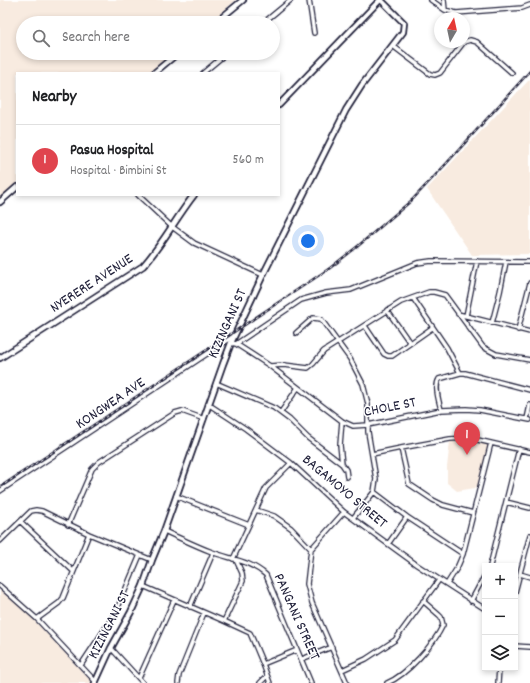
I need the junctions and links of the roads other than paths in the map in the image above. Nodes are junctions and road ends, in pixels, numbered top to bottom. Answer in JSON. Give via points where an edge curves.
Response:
{"nodes":[{"id":1,"x":243,"y":0,"type":"edge"},
{"id":2,"x":291,"y":0,"type":"edge"},
{"id":3,"x":309,"y":0,"type":"edge"},
{"id":4,"x":381,"y":0,"type":"edge"},
{"id":5,"x":431,"y":0,"type":"edge"},
{"id":6,"x":444,"y":0,"type":"edge"},
{"id":7,"x":530,"y":5,"type":"edge"},
{"id":8,"x":445,"y":10,"type":"junction"},
{"id":9,"x":224,"y":16,"type":"edge"},
{"id":10,"x":272,"y":16,"type":"edge"},
{"id":11,"x":314,"y":32,"type":"dead end"},
{"id":12,"x":470,"y":40,"type":"edge"},
{"id":13,"x":393,"y":46,"type":"junction"},
{"id":14,"x":459,"y":48,"type":"edge"},
{"id":15,"x":170,"y":60,"type":"edge"},
{"id":16,"x":219,"y":60,"type":"edge"},
{"id":17,"x":155,"y":72,"type":"edge"},
{"id":18,"x":204,"y":72,"type":"edge"},
{"id":19,"x":512,"y":73,"type":"dead end"},
{"id":20,"x":280,"y":104,"type":"edge"},
{"id":21,"x":16,"y":188,"type":"edge"},
{"id":22,"x":139,"y":196,"type":"edge"},
{"id":23,"x":193,"y":196,"type":"edge"},
{"id":24,"x":0,"y":202,"type":"edge"},
{"id":25,"x":171,"y":226,"type":"junction"},
{"id":26,"x":477,"y":261,"type":"junction"},
{"id":27,"x":506,"y":262,"type":"junction"},
{"id":28,"x":530,"y":262,"type":"edge"},
{"id":29,"x":263,"y":275,"type":"junction"},
{"id":30,"x":530,"y":283,"type":"edge"},
{"id":31,"x":413,"y":298,"type":"junction"},
{"id":32,"x":387,"y":310,"type":"junction"},
{"id":33,"x":458,"y":314,"type":"junction"},
{"id":34,"x":466,"y":316,"type":"junction"},
{"id":35,"x":492,"y":323,"type":"junction"},
{"id":36,"x":365,"y":326,"type":"junction"},
{"id":37,"x":432,"y":328,"type":"junction"},
{"id":38,"x":518,"y":330,"type":"junction"},
{"id":39,"x":530,"y":332,"type":"edge"},
{"id":40,"x":296,"y":333,"type":"dead end"},
{"id":41,"x":235,"y":335,"type":"junction"},
{"id":42,"x":339,"y":342,"type":"junction"},
{"id":43,"x":410,"y":343,"type":"junction"},
{"id":44,"x":234,"y":344,"type":"junction"},
{"id":45,"x":0,"y":358,"type":"edge"},
{"id":46,"x":530,"y":360,"type":"edge"},
{"id":47,"x":270,"y":366,"type":"junction"},
{"id":48,"x":460,"y":373,"type":"junction"},
{"id":49,"x":216,"y":383,"type":"junction"},
{"id":50,"x":297,"y":388,"type":"junction"},
{"id":51,"x":530,"y":390,"type":"edge"},
{"id":52,"x":208,"y":404,"type":"junction"},
{"id":53,"x":530,"y":405,"type":"edge"},
{"id":54,"x":441,"y":410,"type":"junction"},
{"id":55,"x":281,"y":412,"type":"junction"},
{"id":56,"x":204,"y":419,"type":"junction"},
{"id":57,"x":529,"y":420,"type":"edge"},
{"id":58,"x":342,"y":421,"type":"junction"},
{"id":59,"x":368,"y":425,"type":"junction"},
{"id":60,"x":491,"y":443,"type":"junction"},
{"id":61,"x":401,"y":448,"type":"junction"},
{"id":62,"x":519,"y":449,"type":"junction"},
{"id":63,"x":530,"y":452,"type":"edge"},
{"id":64,"x":372,"y":454,"type":"junction"},
{"id":65,"x":291,"y":463,"type":"junction"},
{"id":66,"x":342,"y":464,"type":"junction"},
{"id":67,"x":347,"y":477,"type":"dead end"},
{"id":68,"x":0,"y":491,"type":"edge"},
{"id":69,"x":374,"y":492,"type":"junction"},
{"id":70,"x":176,"y":496,"type":"junction"},
{"id":71,"x":506,"y":502,"type":"junction"},
{"id":72,"x":530,"y":508,"type":"edge"},
{"id":73,"x":256,"y":510,"type":"junction"},
{"id":74,"x":344,"y":512,"type":"junction"},
{"id":75,"x":473,"y":513,"type":"junction"},
{"id":76,"x":407,"y":517,"type":"junction"},
{"id":77,"x":353,"y":518,"type":"junction"},
{"id":78,"x":21,"y":522,"type":"junction"},
{"id":79,"x":68,"y":524,"type":"junction"},
{"id":80,"x":249,"y":525,"type":"junction"},
{"id":81,"x":164,"y":531,"type":"junction"},
{"id":82,"x":89,"y":534,"type":"junction"},
{"id":83,"x":530,"y":535,"type":"edge"},
{"id":84,"x":0,"y":541,"type":"edge"},
{"id":85,"x":388,"y":544,"type":"junction"},
{"id":86,"x":528,"y":547,"type":"edge"},
{"id":87,"x":311,"y":549,"type":"junction"},
{"id":88,"x":213,"y":553,"type":"junction"},
{"id":89,"x":463,"y":554,"type":"junction"},
{"id":90,"x":140,"y":555,"type":"junction"},
{"id":91,"x":235,"y":559,"type":"junction"},
{"id":92,"x":152,"y":560,"type":"junction"},
{"id":93,"x":491,"y":563,"type":"edge"},
{"id":94,"x":73,"y":571,"type":"junction"},
{"id":95,"x":520,"y":574,"type":"junction"},
{"id":96,"x":530,"y":577,"type":"edge"},
{"id":97,"x":439,"y":580,"type":"junction"},
{"id":98,"x":482,"y":581,"type":"edge"},
{"id":99,"x":518,"y":581,"type":"edge"},
{"id":100,"x":447,"y":584,"type":"junction"},
{"id":101,"x":0,"y":586,"type":"edge"},
{"id":102,"x":143,"y":586,"type":"junction"},
{"id":103,"x":174,"y":600,"type":"junction"},
{"id":104,"x":423,"y":601,"type":"junction"},
{"id":105,"x":472,"y":601,"type":"junction"},
{"id":106,"x":190,"y":607,"type":"junction"},
{"id":107,"x":482,"y":607,"type":"edge"},
{"id":108,"x":204,"y":613,"type":"junction"},
{"id":109,"x":37,"y":619,"type":"junction"},
{"id":110,"x":224,"y":621,"type":"junction"},
{"id":111,"x":518,"y":646,"type":"edge"},
{"id":112,"x":332,"y":647,"type":"junction"},
{"id":113,"x":530,"y":647,"type":"edge"},
{"id":114,"x":112,"y":648,"type":"junction"},
{"id":115,"x":297,"y":650,"type":"junction"},
{"id":116,"x":302,"y":658,"type":"junction"},
{"id":117,"x":264,"y":664,"type":"junction"},
{"id":118,"x":81,"y":665,"type":"junction"},
{"id":119,"x":342,"y":670,"type":"junction"},
{"id":120,"x":499,"y":671,"type":"edge"},
{"id":121,"x":267,"y":676,"type":"junction"},
{"id":122,"x":139,"y":678,"type":"junction"},
{"id":123,"x":96,"y":682,"type":"edge"},
{"id":124,"x":393,"y":682,"type":"edge"},
{"id":125,"x":143,"y":683,"type":"edge"},
{"id":126,"x":178,"y":683,"type":"edge"},
{"id":127,"x":260,"y":683,"type":"edge"},
{"id":128,"x":270,"y":683,"type":"edge"},
{"id":129,"x":311,"y":683,"type":"edge"},
{"id":130,"x":348,"y":683,"type":"edge"},
{"id":131,"x":387,"y":683,"type":"edge"},
{"id":132,"x":498,"y":683,"type":"edge"}],
"edges":[{"from":1,"to":9,"type":"street"},
{"from":2,"to":10,"type":"street"},
{"from":3,"to":11,"type":"street"},
{"from":4,"to":13,"type":"street","name":"KIZINGANI ST","via":[[405,26]]},
{"from":4,"to":20,"type":"street"},
{"from":5,"to":8,"type":"street"},
{"from":6,"to":8,"type":"street"},
{"from":7,"to":8,"type":"street","via":[[522,8],[456,14]]},
{"from":12,"to":19,"type":"street","via":[[477,42]]},
{"from":13,"to":14,"type":"street","via":[[430,74],[435,75],[440,73]]},
{"from":13,"to":29,"type":"street","name":"KIZINGANI ST","via":[[346,110]]},
{"from":15,"to":17,"type":"street"},
{"from":16,"to":18,"type":"street"},
{"from":21,"to":24,"type":"street"},
{"from":22,"to":25,"type":"street"},
{"from":23,"to":25,"type":"street","name":"NYERERE AVENUE"},
{"from":25,"to":29,"type":"street","via":[[194,243]]},
{"from":25,"to":45,"type":"street","name":"NYERERE AVENUE","via":[[143,266]]},
{"from":26,"to":27,"type":"street"},
{"from":26,"to":34,"type":"street"},
{"from":26,"to":44,"type":"street","via":[[424,262],[351,290],[301,300]]},
{"from":27,"to":28,"type":"street"},
{"from":27,"to":35,"type":"street"},
{"from":29,"to":41,"type":"street","name":"KIZINGANI ST"},
{"from":30,"to":38,"type":"street"},
{"from":31,"to":32,"type":"street"},
{"from":31,"to":33,"type":"street","via":[[429,292],[439,292]]},
{"from":31,"to":37,"type":"street"},
{"from":32,"to":36,"type":"street"},
{"from":32,"to":43,"type":"street"},
{"from":33,"to":34,"type":"street"},
{"from":33,"to":46,"type":"street","via":[[478,342],[488,350],[496,354]]},
{"from":34,"to":35,"type":"street"},
{"from":35,"to":38,"type":"street"},
{"from":36,"to":42,"type":"street"},
{"from":36,"to":43,"type":"street","via":[[388,356],[392,356]]},
{"from":37,"to":43,"type":"street"},
{"from":37,"to":48,"type":"street","via":[[447,348]]},
{"from":38,"to":39,"type":"street"},
{"from":40,"to":42,"type":"street","via":[[313,318],[318,318]]},
{"from":41,"to":44,"type":"street","name":"KIZINGANI ST"},
{"from":41,"to":68,"type":"street","name":"KONGWEA AVE"},
{"from":42,"to":47,"type":"street","via":[[308,368]]},
{"from":42,"to":59,"type":"street","via":[[363,384],[368,404]]},
{"from":44,"to":47,"type":"street","name":"CHOLE ST"},
{"from":44,"to":49,"type":"street","name":"KIZINGANI ST"},
{"from":47,"to":50,"type":"street","name":"CHOLE ST"},
{"from":48,"to":51,"type":"street"},
{"from":48,"to":54,"type":"street","via":[[438,381]]},
{"from":49,"to":52,"type":"street","name":"KIZINGANI ST"},
{"from":49,"to":55,"type":"street","via":[[268,404]]},
{"from":50,"to":55,"type":"street"},
{"from":50,"to":58,"type":"street","name":"CHOLE ST"},
{"from":52,"to":56,"type":"street","name":"KIZINGANI ST"},
{"from":52,"to":65,"type":"street","name":"BAGAMOYO STREET"},
{"from":53,"to":57,"type":"street"},
{"from":54,"to":57,"type":"street","name":"CHOLE ST","via":[[480,410]]},
{"from":54,"to":59,"type":"street","name":"CHOLE ST"},
{"from":55,"to":66,"type":"street","via":[[308,438]]},
{"from":56,"to":70,"type":"street","name":"KIZINGANI ST"},
{"from":56,"to":79,"type":"street","via":[[182,411],[175,413],[99,462],[92,469]]},
{"from":58,"to":59,"type":"street","name":"CHOLE ST","via":[[353,426]]},
{"from":58,"to":66,"type":"street"},
{"from":59,"to":64,"type":"street"},
{"from":60,"to":61,"type":"street","via":[[469,438],[450,439]]},
{"from":60,"to":62,"type":"street"},
{"from":60,"to":75,"type":"street"},
{"from":61,"to":64,"type":"street"},
{"from":61,"to":75,"type":"street","via":[[410,484],[443,505]]},
{"from":62,"to":63,"type":"street"},
{"from":62,"to":71,"type":"street"},
{"from":64,"to":69,"type":"street","via":[[376,479]]},
{"from":65,"to":73,"type":"street","via":[[269,484]]},
{"from":65,"to":74,"type":"street","name":"BAGAMOYO STREET"},
{"from":66,"to":67,"type":"street"},
{"from":69,"to":76,"type":"street"},
{"from":69,"to":77,"type":"street"},
{"from":70,"to":80,"type":"street"},
{"from":70,"to":81,"type":"street","name":"KIZINGANI ST"},
{"from":71,"to":72,"type":"street"},
{"from":71,"to":93,"type":"street"},
{"from":73,"to":80,"type":"street"},
{"from":73,"to":87,"type":"street","via":[[274,516],[291,528]]},
{"from":74,"to":77,"type":"street","name":"BAGAMOYO STREET"},
{"from":74,"to":87,"type":"street"},
{"from":75,"to":89,"type":"street"},
{"from":76,"to":85,"type":"street"},
{"from":76,"to":89,"type":"street"},
{"from":77,"to":85,"type":"street","name":"BAGAMOYO STREET"},
{"from":78,"to":79,"type":"street","via":[[31,511],[36,510]]},
{"from":78,"to":84,"type":"street"},
{"from":78,"to":94,"type":"street"},
{"from":79,"to":82,"type":"street"},
{"from":80,"to":91,"type":"street"},
{"from":81,"to":88,"type":"street","name":"PANGANI STREET"},
{"from":81,"to":92,"type":"street","name":"KIZINGANI ST"},
{"from":82,"to":90,"type":"street"},
{"from":82,"to":94,"type":"street"},
{"from":83,"to":86,"type":"street"},
{"from":85,"to":97,"type":"street","name":"BAGAMOYO STREET"},
{"from":86,"to":95,"type":"street"},
{"from":87,"to":112,"type":"street","via":[[309,592]]},
{"from":88,"to":91,"type":"street","name":"PANGANI STREET"},
{"from":88,"to":106,"type":"street"},
{"from":89,"to":100,"type":"street"},
{"from":90,"to":92,"type":"street"},
{"from":90,"to":118,"type":"street","via":[[116,612]]},
{"from":91,"to":110,"type":"street","via":[[243,581]]},
{"from":91,"to":115,"type":"street","name":"PANGANI STREET","via":[[258,568],[266,575]]},
{"from":92,"to":102,"type":"street","name":"KIZINGANI ST"},
{"from":94,"to":109,"type":"street","via":[[63,598]]},
{"from":95,"to":96,"type":"street"},
{"from":95,"to":99,"type":"street"},
{"from":97,"to":100,"type":"street","name":"BAGAMOYO STREET"},
{"from":97,"to":104,"type":"street"},
{"from":98,"to":105,"type":"street"},
{"from":100,"to":105,"type":"street","name":"BAGAMOYO STREET"},
{"from":101,"to":109,"type":"street"},
{"from":102,"to":103,"type":"street"},
{"from":102,"to":114,"type":"street","name":"KIZINGANI ST"},
{"from":103,"to":106,"type":"street"},
{"from":103,"to":122,"type":"street"},
{"from":104,"to":119,"type":"street","via":[[395,640],[366,659]]},
{"from":104,"to":124,"type":"street","via":[[441,617],[443,625],[423,653]]},
{"from":105,"to":107,"type":"street","name":"BAGAMOYO STREET"},
{"from":106,"to":108,"type":"street"},
{"from":108,"to":110,"type":"street"},
{"from":108,"to":126,"type":"street"},
{"from":109,"to":118,"type":"street"},
{"from":110,"to":117,"type":"street","via":[[250,633]]},
{"from":111,"to":113,"type":"street"},
{"from":112,"to":116,"type":"street"},
{"from":112,"to":119,"type":"street"},
{"from":114,"to":122,"type":"street"},
{"from":114,"to":123,"type":"street","name":"KIZINGANI ST"},
{"from":115,"to":116,"type":"street","name":"PANGANI STREET"},
{"from":115,"to":117,"type":"street"},
{"from":116,"to":129,"type":"street","name":"PANGANI STREET"},
{"from":117,"to":121,"type":"street"},
{"from":118,"to":123,"type":"street"},
{"from":119,"to":130,"type":"street"},
{"from":120,"to":132,"type":"street"},
{"from":121,"to":127,"type":"street"},
{"from":121,"to":128,"type":"street"},
{"from":122,"to":125,"type":"street"},
{"from":124,"to":131,"type":"street"}]}
